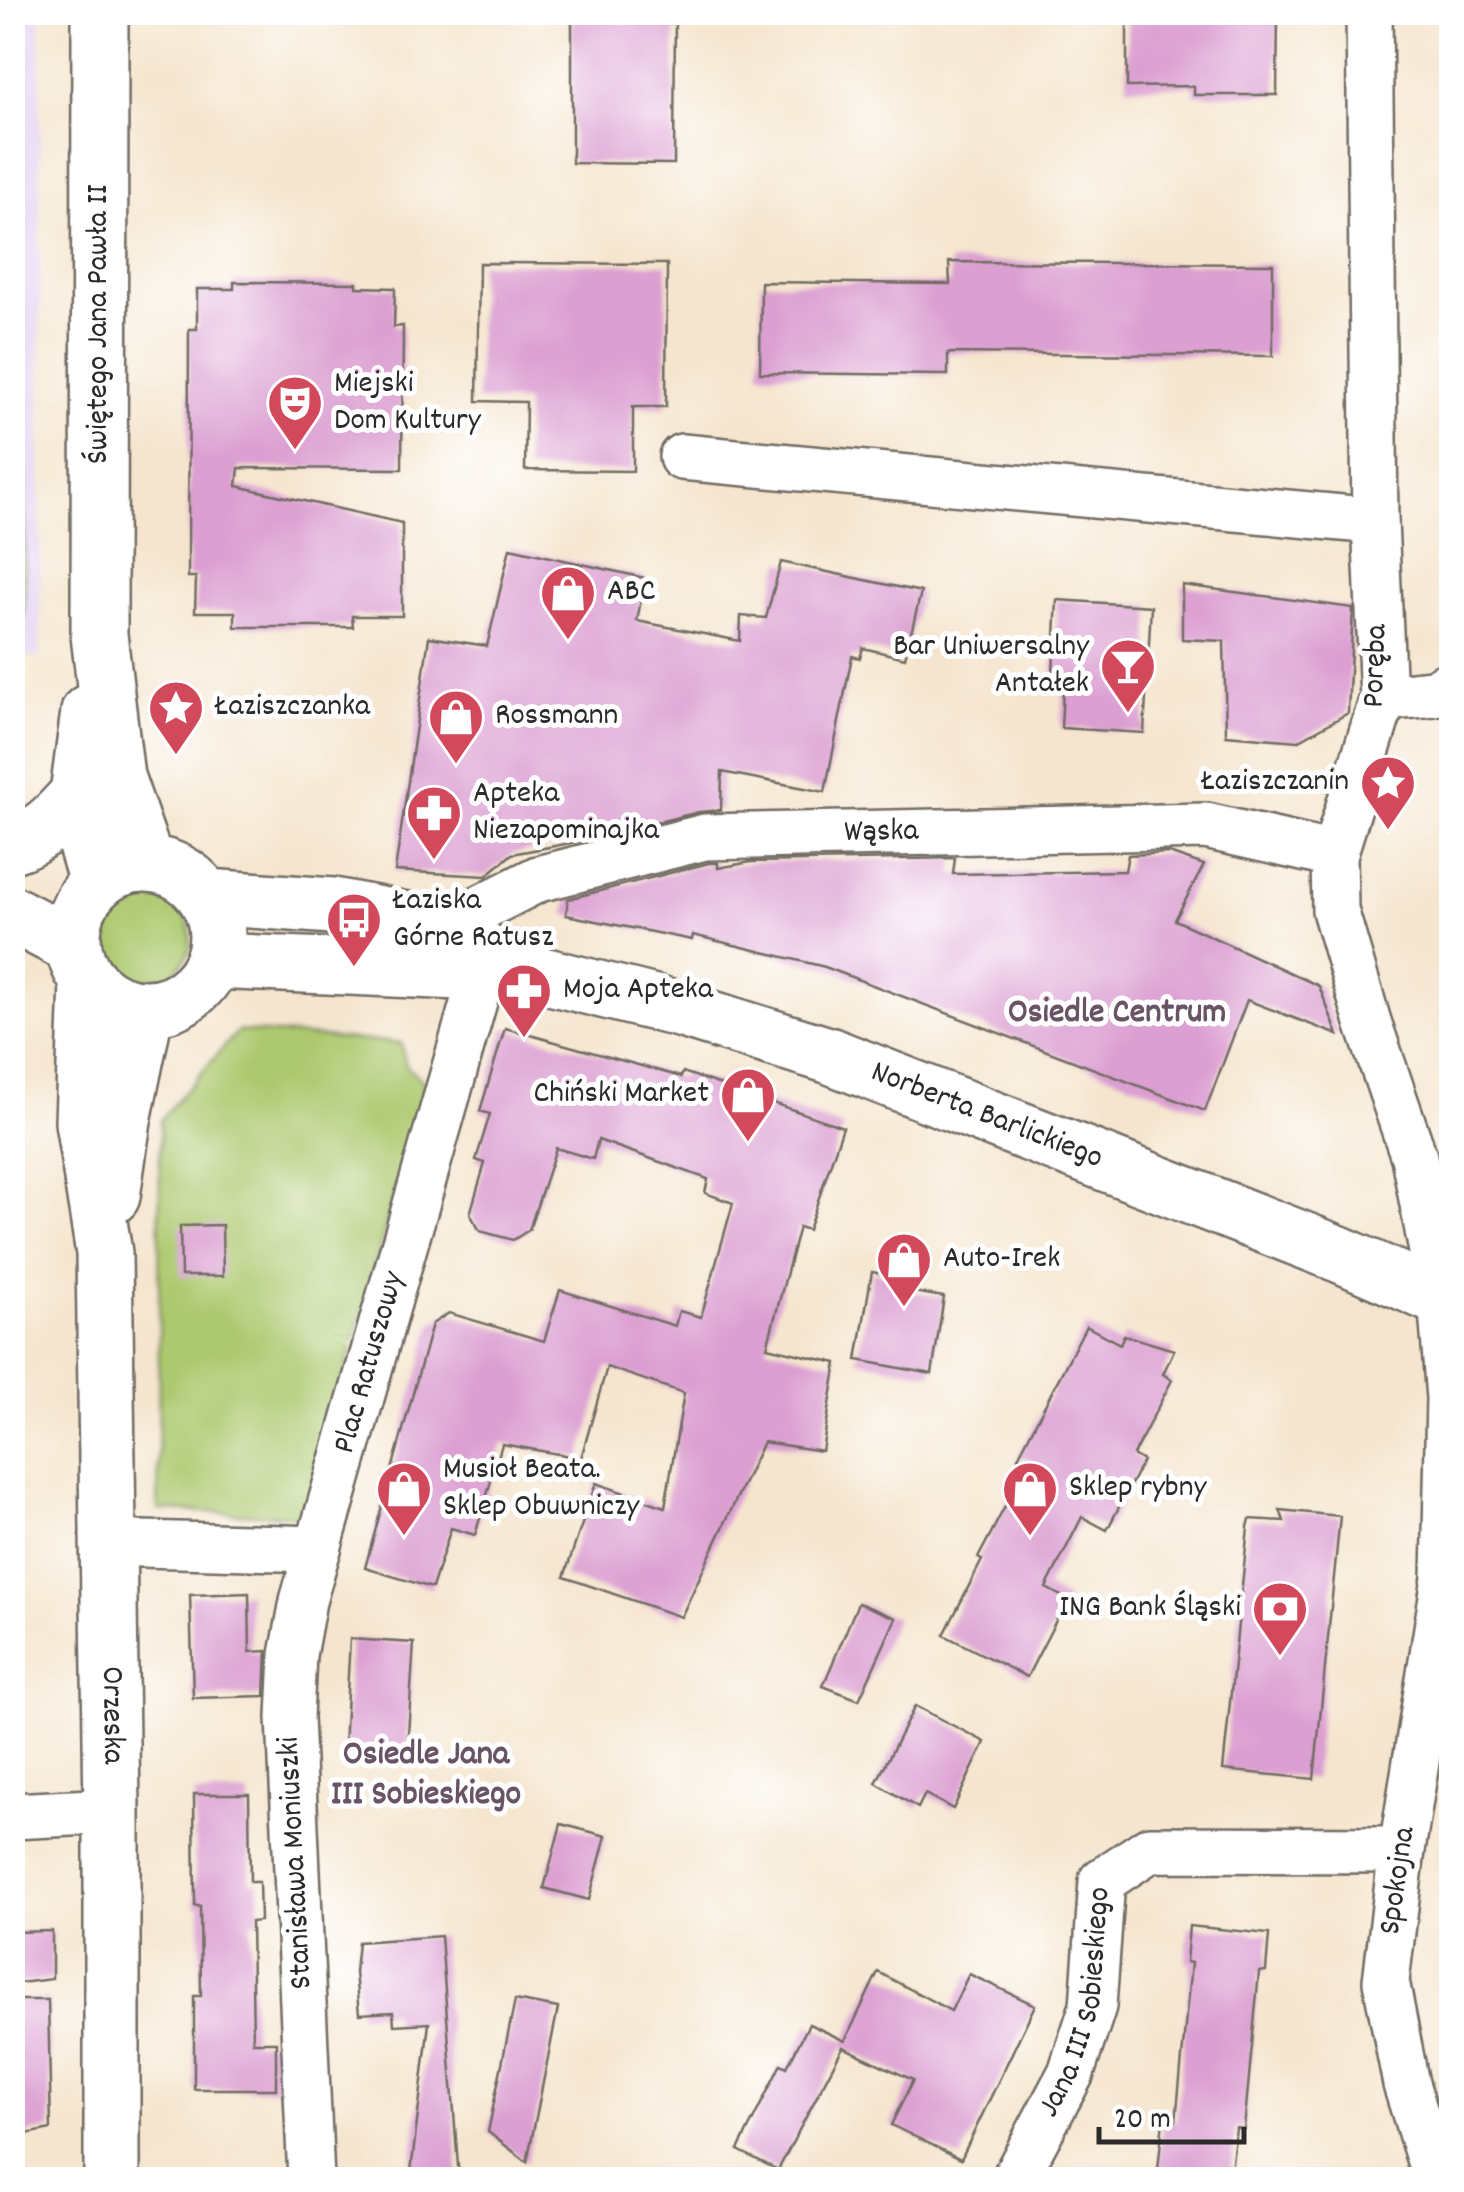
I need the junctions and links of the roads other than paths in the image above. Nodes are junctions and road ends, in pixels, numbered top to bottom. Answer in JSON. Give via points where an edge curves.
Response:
{"nodes":[{"id":1,"x":100,"y":12,"type":"edge"},
{"id":2,"x":1369,"y":12,"type":"edge"},
{"id":3,"x":682,"y":457,"type":"dead end"},
{"id":4,"x":1376,"y":521,"type":"junction"},
{"id":5,"x":99,"y":635,"type":"junction"},
{"id":6,"x":1452,"y":683,"type":"edge"},
{"id":7,"x":1383,"y":698,"type":"junction"},
{"id":8,"x":78,"y":794,"type":"junction"},
{"id":9,"x":12,"y":845,"type":"edge"},
{"id":10,"x":1334,"y":855,"type":"junction"},
{"id":11,"x":12,"y":862,"type":"edge"},
{"id":12,"x":208,"y":897,"type":"junction"},
{"id":13,"x":12,"y":914,"type":"edge"},
{"id":14,"x":98,"y":914,"type":"junction"},
{"id":15,"x":443,"y":927,"type":"junction"},
{"id":16,"x":214,"y":961,"type":"junction"},
{"id":17,"x":500,"y":971,"type":"junction"},
{"id":18,"x":146,"y":1009,"type":"junction"},
{"id":19,"x":104,"y":1253,"type":"junction"},
{"id":20,"x":1446,"y":1300,"type":"edge"},
{"id":21,"x":106,"y":1543,"type":"junction"},
{"id":22,"x":318,"y":1549,"type":"junction"},
{"id":23,"x":1448,"y":1572,"type":"edge"},
{"id":24,"x":112,"y":1811,"type":"junction"},
{"id":25,"x":12,"y":1816,"type":"edge"},
{"id":26,"x":1402,"y":1850,"type":"junction"},
{"id":27,"x":112,"y":2180,"type":"edge"},
{"id":28,"x":311,"y":2180,"type":"edge"},
{"id":29,"x":1014,"y":2180,"type":"edge"},
{"id":30,"x":1436,"y":2180,"type":"edge"}],
"edges":[{"from":1,"to":5,"type":"street","name":"Świętego Jana Pawła II"},
{"from":2,"to":4,"type":"street","name":"Poręba"},
{"from":3,"to":4,"type":"street"},
{"from":4,"to":7,"type":"street","name":"Poręba"},
{"from":5,"to":8,"type":"street","name":"Świętego Jana Pawła II"},
{"from":5,"to":14,"type":"street","name":"Świętego Jana Pawła II","via":[[116,776]]},
{"from":6,"to":7,"type":"street"},
{"from":7,"to":10,"type":"street","name":"Poręba"},
{"from":8,"to":9,"type":"street","via":[[55,821]]},
{"from":8,"to":14,"type":"street","name":"Świętego Jana Pawła II"},
{"from":10,"to":15,"type":"street","name":"Wąska","via":[[1206,826],[705,837],[538,879]]},
{"from":10,"to":20,"type":"street","name":"Poręba","via":[[1336,910],[1414,1157]]},
{"from":11,"to":14,"type":"street"},
{"from":12,"to":14,"type":"street","via":[[170,867]]},
{"from":12,"to":15,"type":"street","name":"Norberta Barlickiego","via":[[333,906]]},
{"from":12,"to":16,"type":"street","via":[[218,928]]},
{"from":13,"to":14,"type":"street"},
{"from":14,"to":18,"type":"street","via":[[114,1002]]},
{"from":14,"to":19,"type":"street","name":"Orzeska","via":[[83,1122]]},
{"from":15,"to":17,"type":"street","name":"Norberta Barlickiego"},
{"from":16,"to":17,"type":"street","name":"Norberta Barlickiego"},
{"from":16,"to":18,"type":"street","via":[[187,995]]},
{"from":17,"to":20,"type":"street","name":"Norberta Barlickiego","via":[[683,1010],[828,1054]]},
{"from":17,"to":22,"type":"street","name":"Plac Ratuszowy"},
{"from":18,"to":19,"type":"street","name":"Orzeska"},
{"from":19,"to":21,"type":"street","name":"Orzeska"},
{"from":20,"to":23,"type":"street","name":"Spokojna"},
{"from":21,"to":22,"type":"street"},
{"from":21,"to":24,"type":"street","name":"Orzeska"},
{"from":22,"to":28,"type":"street","name":"Stanisława Moniuszki","via":[[292,1655],[290,1717]]},
{"from":23,"to":26,"type":"street","name":"Spokojna"},
{"from":24,"to":25,"type":"street"},
{"from":24,"to":27,"type":"street","name":"Orzeska"},
{"from":26,"to":29,"type":"street","name":"Jana III Sobieskiego","via":[[1150,1849],[1102,1881],[1093,2006],[1071,2073]]},
{"from":26,"to":30,"type":"street","name":"Spokojna","via":[[1386,1981],[1406,2084]]}]}
